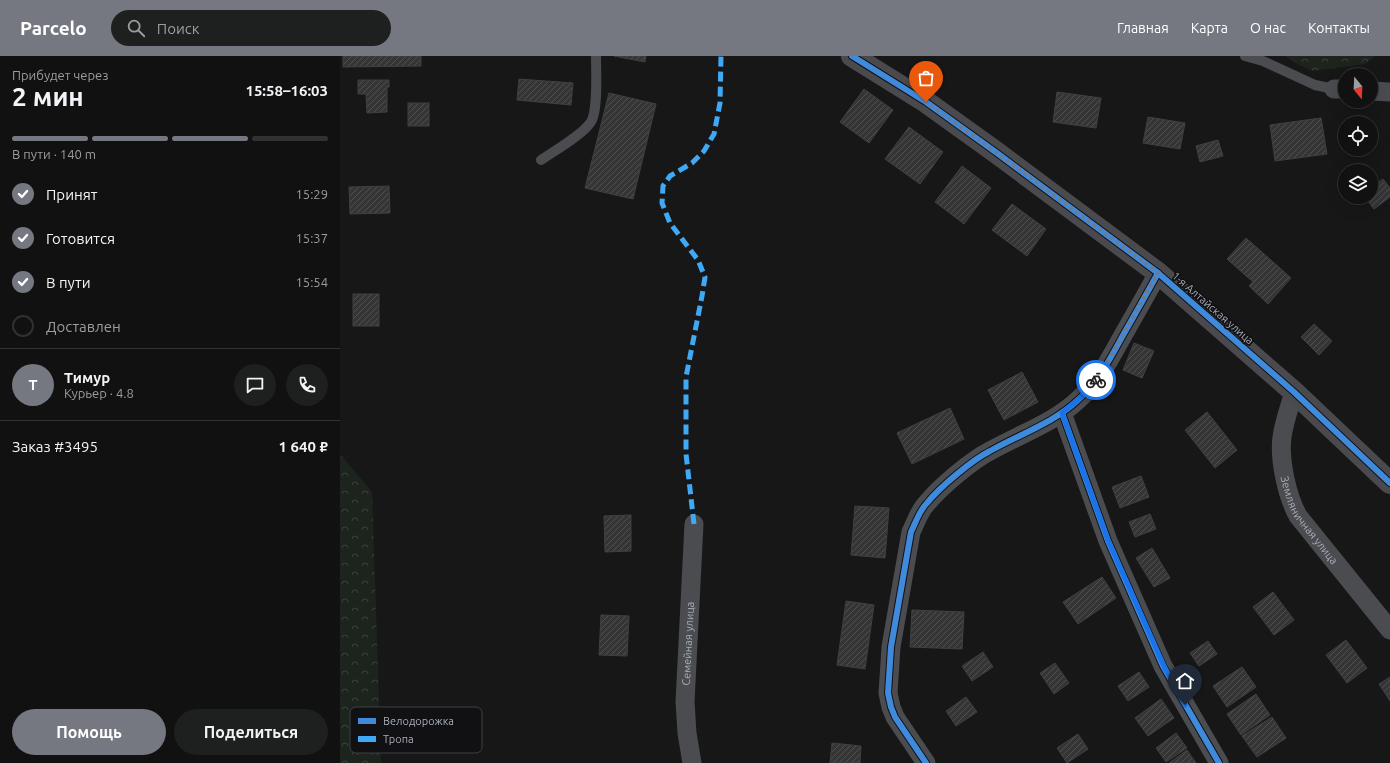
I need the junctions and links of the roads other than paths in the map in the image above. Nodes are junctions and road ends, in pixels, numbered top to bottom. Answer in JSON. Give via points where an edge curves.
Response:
{"nodes":[{"id":1,"x":596,"y":56,"type":"edge"},
{"id":2,"x":852,"y":56,"type":"edge"},
{"id":3,"x":1245,"y":56,"type":"edge"},
{"id":4,"x":1338,"y":89,"type":"edge"},
{"id":5,"x":1378,"y":91,"type":"edge"},
{"id":6,"x":1390,"y":92,"type":"edge"},
{"id":7,"x":541,"y":160,"type":"dead end"},
{"id":8,"x":1158,"y":273,"type":"junction"},
{"id":9,"x":1294,"y":392,"type":"junction"},
{"id":10,"x":1062,"y":413,"type":"junction"},
{"id":11,"x":1390,"y":483,"type":"edge"},
{"id":12,"x":694,"y":524,"type":"dead end"},
{"id":13,"x":1390,"y":630,"type":"edge"},
{"id":14,"x":692,"y":763,"type":"edge"},
{"id":15,"x":926,"y":763,"type":"edge"},
{"id":16,"x":1218,"y":763,"type":"edge"}],
"edges":[{"from":1,"to":7,"type":"lane","via":[[595,111],[591,121],[585,130]]},
{"from":2,"to":8,"type":"street","name":"1-я Алтайская улица","via":[[926,102]]},
{"from":3,"to":4,"type":"lane","via":[[1263,61],[1315,85]]},
{"from":5,"to":6,"type":"street"},
{"from":8,"to":9,"type":"street","name":"1-я Алтайская улица"},
{"from":8,"to":10,"type":"street","via":[[1093,385]]},
{"from":9,"to":11,"type":"street","name":"1-я Алтайская улица"},
{"from":9,"to":13,"type":"street","name":"Земляничная улица","via":[[1282,437],[1282,453],[1292,506]]},
{"from":10,"to":15,"type":"street","via":[[989,451],[945,485],[926,503],[911,532],[891,647],[888,694],[895,717]]},
{"from":10,"to":16,"type":"street","via":[[1108,540],[1164,666]]},
{"from":12,"to":14,"type":"street","name":"Семейная улица","via":[[686,702],[687,733]]}]}
